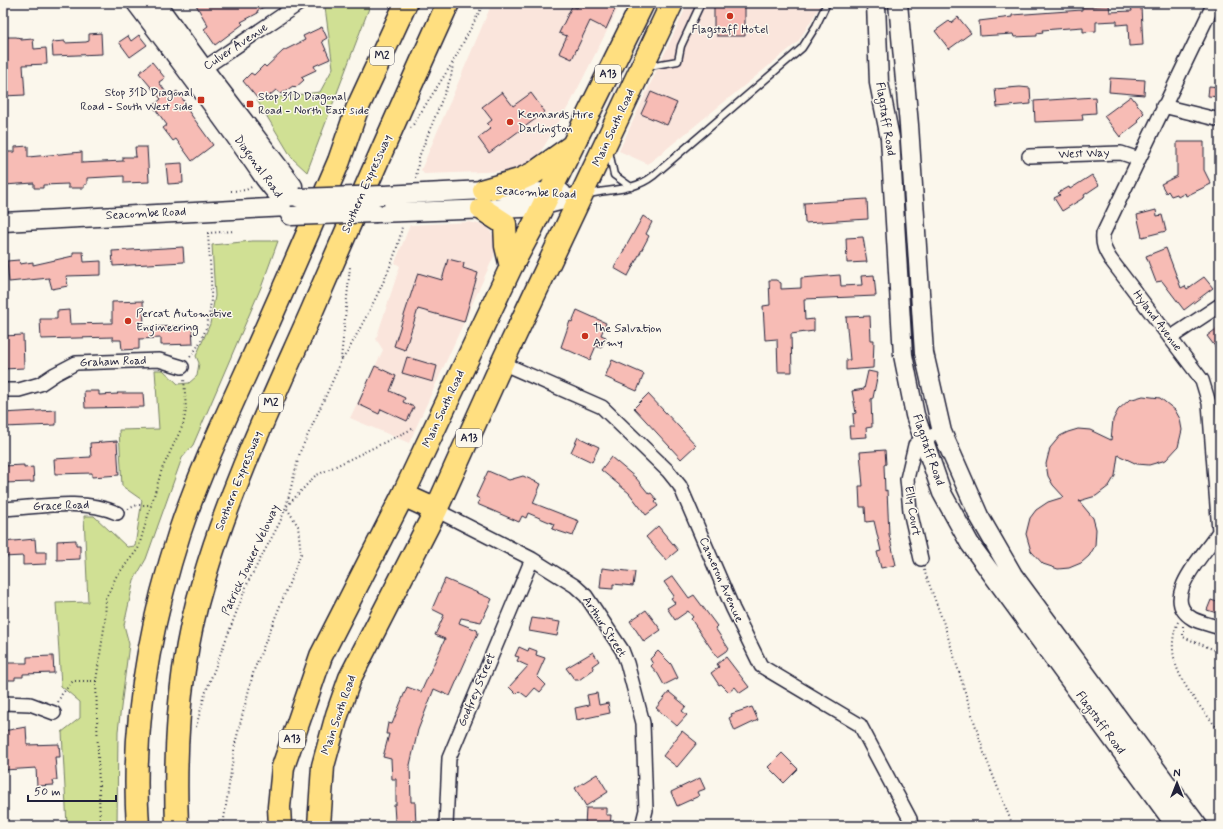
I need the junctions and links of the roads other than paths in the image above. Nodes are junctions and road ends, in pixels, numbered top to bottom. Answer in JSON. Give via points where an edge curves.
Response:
{"nodes":[{"id":1,"x":136,"y":3,"type":"edge"},
{"id":2,"x":156,"y":3,"type":"edge"},
{"id":3,"x":300,"y":3,"type":"edge"},
{"id":4,"x":394,"y":3,"type":"edge"},
{"id":5,"x":406,"y":3,"type":"edge"},
{"id":6,"x":448,"y":3,"type":"edge"},
{"id":7,"x":643,"y":3,"type":"edge"},
{"id":8,"x":672,"y":3,"type":"edge"},
{"id":9,"x":701,"y":3,"type":"edge"},
{"id":10,"x":827,"y":3,"type":"edge"},
{"id":11,"x":898,"y":3,"type":"edge"},
{"id":12,"x":1214,"y":3,"type":"edge"},
{"id":13,"x":876,"y":4,"type":"edge"},
{"id":14,"x":642,"y":67,"type":"junction"},
{"id":15,"x":197,"y":73,"type":"junction"},
{"id":16,"x":1163,"y":106,"type":"junction"},
{"id":17,"x":358,"y":109,"type":"junction"},
{"id":18,"x":1220,"y":120,"type":"edge"},
{"id":19,"x":608,"y":142,"type":"junction"},
{"id":20,"x":572,"y":146,"type":"junction"},
{"id":21,"x":1029,"y":156,"type":"dead end"},
{"id":22,"x":1139,"y":159,"type":"junction"},
{"id":23,"x":632,"y":187,"type":"junction"},
{"id":24,"x":582,"y":195,"type":"junction"},
{"id":25,"x":547,"y":198,"type":"junction"},
{"id":26,"x":483,"y":200,"type":"junction"},
{"id":27,"x":293,"y":207,"type":"junction"},
{"id":28,"x":3,"y":222,"type":"edge"},
{"id":29,"x":511,"y":267,"type":"junction"},
{"id":30,"x":1220,"y":305,"type":"edge"},
{"id":31,"x":1170,"y":338,"type":"junction"},
{"id":32,"x":502,"y":363,"type":"junction"},
{"id":33,"x":182,"y":367,"type":"road end"},
{"id":34,"x":3,"y":390,"type":"edge"},
{"id":35,"x":942,"y":432,"type":"junction"},
{"id":36,"x":923,"y":439,"type":"junction"},
{"id":37,"x":404,"y":495,"type":"junction"},
{"id":38,"x":3,"y":509,"type":"edge"},
{"id":39,"x":436,"y":510,"type":"junction"},
{"id":40,"x":117,"y":513,"type":"road end"},
{"id":41,"x":920,"y":558,"type":"road end"},
{"id":42,"x":532,"y":559,"type":"junction"},
{"id":43,"x":1220,"y":628,"type":"edge"},
{"id":44,"x":3,"y":703,"type":"edge"},
{"id":45,"x":54,"y":713,"type":"road end"},
{"id":46,"x":138,"y":826,"type":"edge"},
{"id":47,"x":177,"y":826,"type":"edge"},
{"id":48,"x":280,"y":826,"type":"edge"},
{"id":49,"x":319,"y":826,"type":"edge"},
{"id":50,"x":446,"y":826,"type":"edge"},
{"id":51,"x":642,"y":826,"type":"edge"},
{"id":52,"x":911,"y":826,"type":"edge"},
{"id":53,"x":1176,"y":826,"type":"edge"},
{"id":54,"x":1198,"y":826,"type":"edge"}],
"edges":[{"from":1,"to":15,"type":"main road","name":"Diagonal Road"},
{"from":2,"to":15,"type":"main road","name":"Diagonal Road"},
{"from":3,"to":15,"type":"street","name":"Culver Avenue"},
{"from":4,"to":17,"type":"highway"},
{"from":5,"to":17,"type":"highway","number":"M2"},
{"from":6,"to":47,"type":"highway","name":"Southern Expressway","number":"M2","via":[[251,448],[219,530],[202,584],[182,680],[177,736]]},
{"from":7,"to":20,"type":"highway","name":"Main South Road","number":"A13"},
{"from":8,"to":14,"type":"highway","name":"Main South Road","number":"A13"},
{"from":9,"to":14,"type":"lane","via":[[681,46],[678,61]]},
{"from":10,"to":23,"type":"lane","via":[[802,48],[646,182]]},
{"from":11,"to":35,"type":"main road","name":"Flagstaff Road","via":[[924,353]]},
{"from":12,"to":16,"type":"street","name":"Hyland Avenue"},
{"from":13,"to":36,"type":"main road","name":"Flagstaff Road","via":[[879,83],[890,138],[903,355],[915,415]]},
{"from":14,"to":19,"type":"highway","name":"Main South Road","number":"A13"},
{"from":15,"to":27,"type":"main road","name":"Diagonal Road","via":[[273,191]]},
{"from":16,"to":18,"type":"street"},
{"from":16,"to":22,"type":"street","name":"Hyland Avenue"},
{"from":17,"to":46,"type":"highway","number":"M2","via":[[339,161],[203,470],[181,530],[156,622],[147,674],[139,735],[136,798]]},
{"from":19,"to":23,"type":"lane","via":[[614,175]]},
{"from":19,"to":24,"type":"highway","name":"Main South Road","number":"A13"},
{"from":20,"to":25,"type":"highway","name":"Main South Road","number":"A13"},
{"from":20,"to":26,"type":"highway","number":"A13","via":[[534,173]]},
{"from":21,"to":22,"type":"street","name":"West Way","via":[[1121,153]]},
{"from":22,"to":31,"type":"street","name":"Hyland Avenue","via":[[1103,234],[1102,242],[1111,260]]},
{"from":23,"to":24,"type":"lane"},
{"from":24,"to":25,"type":"main road","name":"Seacombe Road"},
{"from":24,"to":32,"type":"highway","name":"Main South Road","number":"A13"},
{"from":25,"to":26,"type":"main road","name":"Seacombe Road"},
{"from":25,"to":29,"type":"highway","name":"Main South Road","number":"A13"},
{"from":26,"to":27,"type":"main road","name":"Seacombe Road","bridge":true,"via":[[417,194],[384,195]]},
{"from":26,"to":27,"type":"main road","name":"Seacombe Road","bridge":true,"via":[[402,212],[376,213]]},
{"from":26,"to":29,"type":"highway","via":[[506,224],[506,246]]},
{"from":27,"to":28,"type":"main road","name":"Seacombe Road"},
{"from":29,"to":37,"type":"highway","name":"Main South Road","number":"A13"},
{"from":30,"to":31,"type":"street"},
{"from":31,"to":43,"type":"street","name":"Hyland Avenue","via":[[1207,390],[1219,530],[1186,577],[1179,594],[1184,610],[1194,619]]},
{"from":32,"to":39,"type":"highway","name":"Main South Road","number":"A13"},
{"from":32,"to":52,"type":"street","name":"Cameron Avenue","via":[[602,407],[668,472],[680,486],[733,609],[761,666],[860,725],[890,779]]},
{"from":33,"to":34,"type":"street","name":"Graham Road","via":[[159,360],[76,363],[40,384],[19,390]]},
{"from":35,"to":36,"type":"street"},
{"from":35,"to":54,"type":"main road","name":"Flagstaff Road","via":[[979,516],[1014,574]]},
{"from":36,"to":41,"type":"street","name":"Elly Court","via":[[915,445],[908,478],[910,511]]},
{"from":36,"to":53,"type":"main road","name":"Flagstaff Road","via":[[942,493],[970,544]]},
{"from":37,"to":39,"type":"highway"},
{"from":37,"to":48,"type":"highway","name":"Main South Road","number":"A13","via":[[321,656],[282,767],[278,808]]},
{"from":38,"to":40,"type":"street","name":"Grace Road","via":[[89,504]]},
{"from":39,"to":42,"type":"street","name":"Arthur Street"},
{"from":39,"to":49,"type":"highway","name":"Main South Road","number":"A13","via":[[350,678],[323,766]]},
{"from":42,"to":50,"type":"street","name":"Godfrey Street","via":[[449,758]]},
{"from":42,"to":51,"type":"street","name":"Arthur Street","via":[[575,586],[586,596],[622,650],[627,662],[642,723],[646,810]]},
{"from":44,"to":45,"type":"street","via":[[30,704]]}]}
